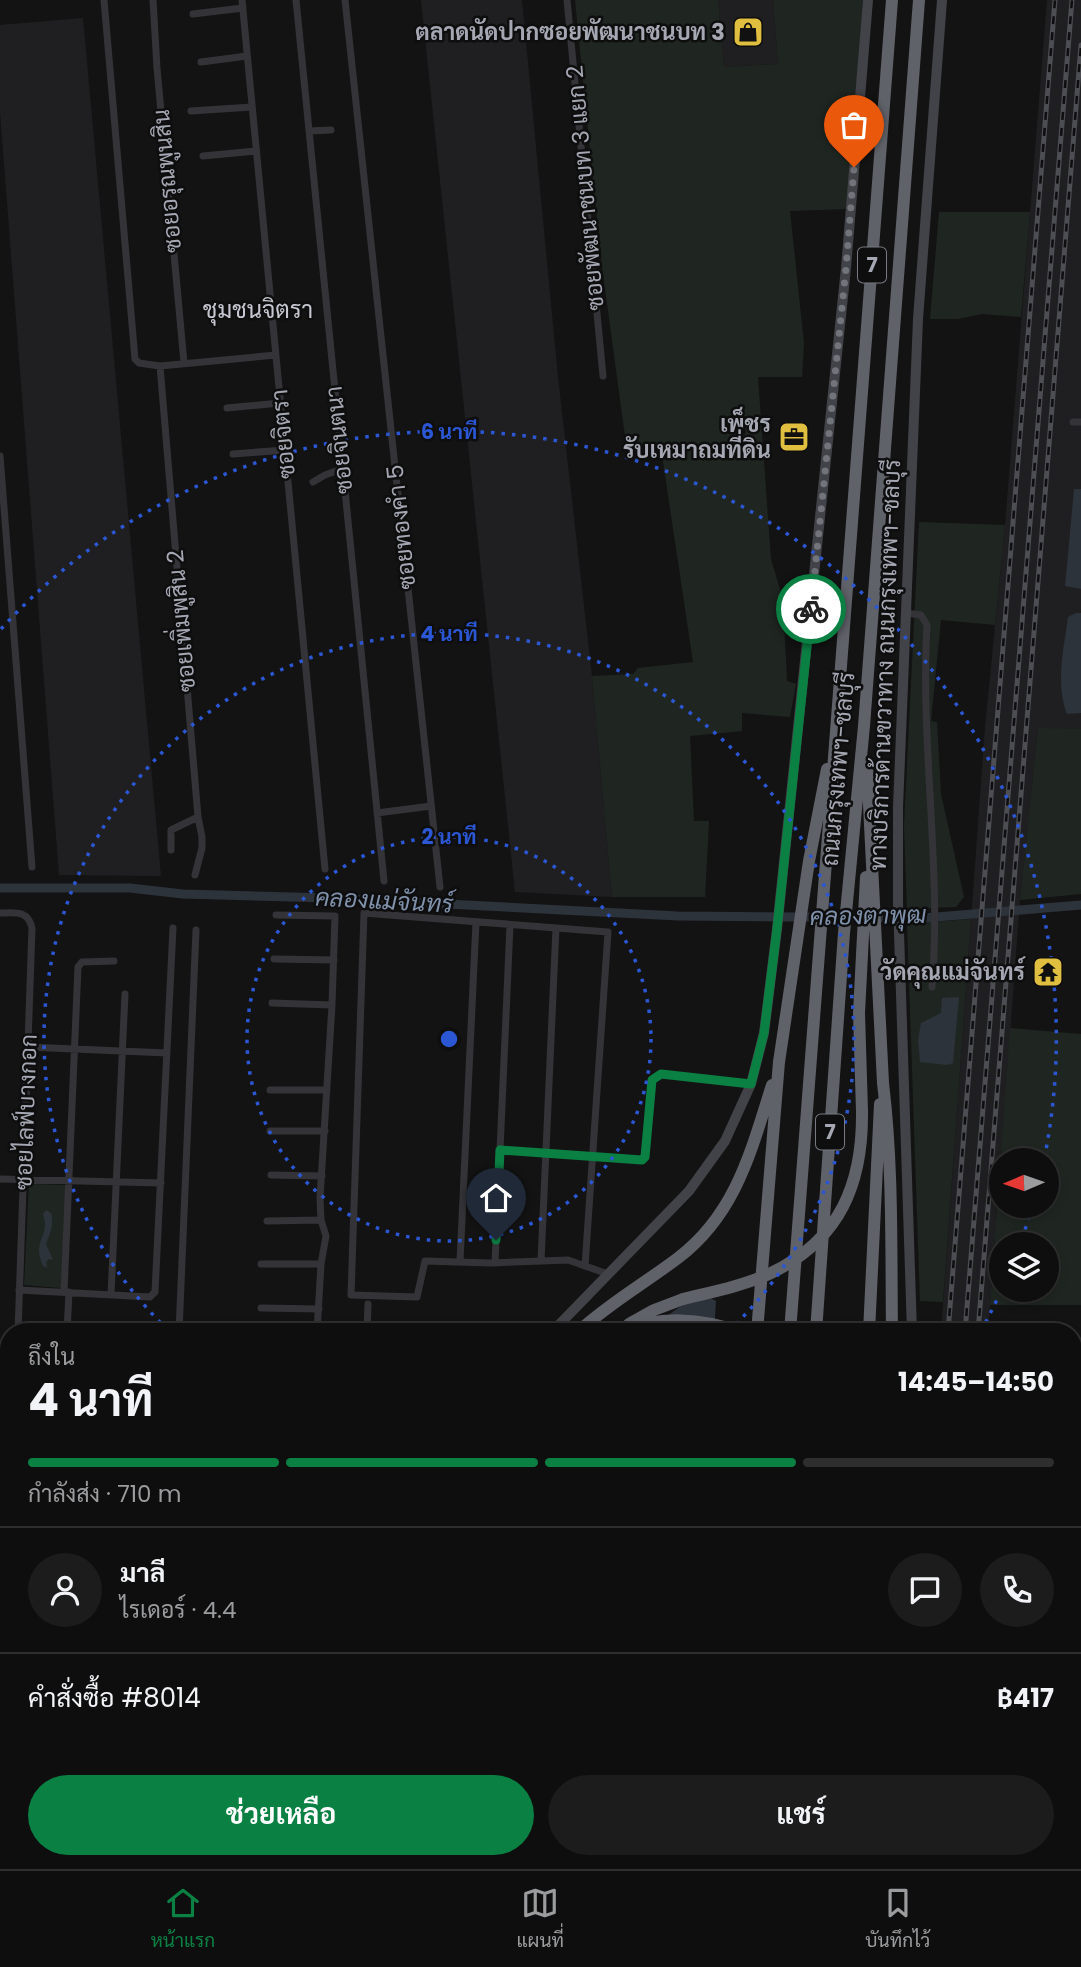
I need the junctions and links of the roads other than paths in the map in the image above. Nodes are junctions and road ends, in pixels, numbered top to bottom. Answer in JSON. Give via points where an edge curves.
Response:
{"nodes":[{"id":1,"x":104,"y":0,"type":"edge"},
{"id":2,"x":153,"y":0,"type":"edge"},
{"id":3,"x":296,"y":0,"type":"edge"},
{"id":4,"x":345,"y":0,"type":"edge"},
{"id":5,"x":568,"y":0,"type":"edge"},
{"id":6,"x":868,"y":0,"type":"edge"},
{"id":7,"x":892,"y":0,"type":"edge"},
{"id":8,"x":919,"y":0,"type":"edge"},
{"id":9,"x":942,"y":0,"type":"edge"},
{"id":10,"x":242,"y":4,"type":"edge"},
{"id":11,"x":193,"y":14,"type":"dead end"},
{"id":12,"x":247,"y":56,"type":"junction"},
{"id":13,"x":201,"y":62,"type":"dead end"},
{"id":14,"x":252,"y":107,"type":"junction"},
{"id":15,"x":191,"y":111,"type":"dead end"},
{"id":16,"x":331,"y":130,"type":"dead end"},
{"id":17,"x":309,"y":131,"type":"junction"},
{"id":18,"x":256,"y":151,"type":"junction"},
{"id":19,"x":203,"y":156,"type":"dead end"},
{"id":20,"x":276,"y":355,"type":"junction"},
{"id":21,"x":184,"y":363,"type":"junction"},
{"id":22,"x":160,"y":366,"type":"junction"},
{"id":23,"x":603,"y":376,"type":"dead end"},
{"id":24,"x":281,"y":403,"type":"junction"},
{"id":25,"x":227,"y":408,"type":"dead end"},
{"id":26,"x":285,"y":450,"type":"junction"},
{"id":27,"x":233,"y":454,"type":"dead end"},
{"id":28,"x":0,"y":456,"type":"edge"},
{"id":29,"x":342,"y":469,"type":"junction"},
{"id":30,"x":313,"y":482,"type":"dead end"},
{"id":31,"x":906,"y":613,"type":"junction"},
{"id":32,"x":837,"y":718,"type":"junction"},
{"id":33,"x":864,"y":726,"type":"junction"},
{"id":34,"x":431,"y":806,"type":"junction"},
{"id":35,"x":377,"y":813,"type":"junction"},
{"id":36,"x":198,"y":817,"type":"junction"},
{"id":37,"x":171,"y":850,"type":"dead end"},
{"id":38,"x":32,"y":867,"type":"dead end"},
{"id":39,"x":325,"y":869,"type":"dead end"},
{"id":40,"x":195,"y":875,"type":"dead end"},
{"id":41,"x":384,"y":881,"type":"dead end"},
{"id":42,"x":440,"y":887,"type":"dead end"},
{"id":43,"x":3,"y":913,"type":"edge"},
{"id":44,"x":276,"y":915,"type":"dead end"},
{"id":45,"x":476,"y":922,"type":"junction"},
{"id":46,"x":510,"y":925,"type":"junction"},
{"id":47,"x":173,"y":928,"type":"dead end"},
{"id":48,"x":556,"y":928,"type":"junction"},
{"id":49,"x":196,"y":930,"type":"dead end"},
{"id":50,"x":869,"y":935,"type":"junction"},
{"id":51,"x":274,"y":959,"type":"dead end"},
{"id":52,"x":334,"y":960,"type":"junction"},
{"id":53,"x":114,"y":961,"type":"dead end"},
{"id":54,"x":932,"y":987,"type":"dead end"},
{"id":55,"x":125,"y":994,"type":"dead end"},
{"id":56,"x":272,"y":1003,"type":"dead end"},
{"id":57,"x":332,"y":1004,"type":"junction"},
{"id":58,"x":28,"y":1047,"type":"junction"},
{"id":59,"x":76,"y":1049,"type":"junction"},
{"id":60,"x":122,"y":1051,"type":"junction"},
{"id":61,"x":167,"y":1053,"type":"junction"},
{"id":62,"x":779,"y":1062,"type":"junction"},
{"id":63,"x":883,"y":1083,"type":"junction"},
{"id":64,"x":751,"y":1084,"type":"junction"},
{"id":65,"x":270,"y":1090,"type":"dead end"},
{"id":66,"x":327,"y":1090,"type":"junction"},
{"id":67,"x":270,"y":1131,"type":"dead end"},
{"id":68,"x":324,"y":1131,"type":"junction"},
{"id":69,"x":500,"y":1150,"type":"junction"},
{"id":70,"x":546,"y":1153,"type":"junction"},
{"id":71,"x":593,"y":1157,"type":"junction"},
{"id":72,"x":271,"y":1175,"type":"dead end"},
{"id":73,"x":322,"y":1176,"type":"junction"},
{"id":74,"x":0,"y":1179,"type":"edge"},
{"id":75,"x":23,"y":1179,"type":"junction"},
{"id":76,"x":70,"y":1181,"type":"junction"},
{"id":77,"x":117,"y":1182,"type":"junction"},
{"id":78,"x":161,"y":1183,"type":"junction"},
{"id":79,"x":321,"y":1220,"type":"junction"},
{"id":80,"x":267,"y":1221,"type":"dead end"},
{"id":81,"x":460,"y":1261,"type":"junction"},
{"id":82,"x":541,"y":1261,"type":"junction"},
{"id":83,"x":495,"y":1263,"type":"junction"},
{"id":84,"x":261,"y":1264,"type":"dead end"},
{"id":85,"x":321,"y":1264,"type":"junction"},
{"id":86,"x":585,"y":1266,"type":"junction"},
{"id":87,"x":608,"y":1274,"type":"junction"},
{"id":88,"x":19,"y":1290,"type":"junction"},
{"id":89,"x":66,"y":1292,"type":"junction"},
{"id":90,"x":111,"y":1295,"type":"junction"},
{"id":91,"x":368,"y":1304,"type":"dead end"},
{"id":92,"x":261,"y":1308,"type":"dead end"},
{"id":93,"x":318,"y":1309,"type":"junction"},
{"id":94,"x":18,"y":1323,"type":"edge"},
{"id":95,"x":67,"y":1323,"type":"edge"},
{"id":96,"x":179,"y":1323,"type":"edge"},
{"id":97,"x":317,"y":1323,"type":"edge"},
{"id":98,"x":367,"y":1323,"type":"edge"},
{"id":99,"x":561,"y":1323,"type":"edge"},
{"id":100,"x":590,"y":1323,"type":"edge"},
{"id":101,"x":634,"y":1323,"type":"edge"},
{"id":102,"x":649,"y":1323,"type":"edge"},
{"id":103,"x":710,"y":1323,"type":"edge"},
{"id":104,"x":758,"y":1323,"type":"edge"},
{"id":105,"x":791,"y":1323,"type":"edge"},
{"id":106,"x":817,"y":1323,"type":"edge"},
{"id":107,"x":869,"y":1323,"type":"edge"},
{"id":108,"x":892,"y":1323,"type":"edge"},
{"id":109,"x":912,"y":1323,"type":"edge"}],
"edges":[{"from":1,"to":22,"type":"street","via":[[134,353],[139,363]]},
{"from":2,"to":21,"type":"street","name":"ซอยอรุณพูนสิน"},
{"from":3,"to":17,"type":"street","name":"ซอยจินตนา"},
{"from":4,"to":34,"type":"street","name":"ซอยทองคำ 5"},
{"from":5,"to":23,"type":"street","name":"ซอยพัฒนาชนบท 3 แยก 2"},
{"from":6,"to":64,"type":"main road","via":[[846,268],[781,895],[764,1033]]},
{"from":7,"to":32,"type":"highway","name":"ถนนกรุงเทพฯ-ชลบุรี","number":"7"},
{"from":8,"to":33,"type":"highway","name":"ถนนกรุงเทพฯ-ชลบุรี","number":"7"},
{"from":9,"to":31,"type":"main road","name":"ทางบริการด้านขวาทาง ถนนกรุงเทพฯ-ชลบุรี","via":[[918,319]]},
{"from":10,"to":11,"type":"street"},
{"from":10,"to":12,"type":"street","name":"ซอยจิตรา"},
{"from":12,"to":13,"type":"street"},
{"from":12,"to":14,"type":"street","name":"ซอยจิตรา"},
{"from":14,"to":15,"type":"street"},
{"from":14,"to":18,"type":"street","name":"ซอยจิตรา"},
{"from":16,"to":17,"type":"street"},
{"from":17,"to":29,"type":"street","name":"ซอยจินตนา"},
{"from":18,"to":19,"type":"street"},
{"from":18,"to":20,"type":"street","name":"ซอยจิตรา"},
{"from":20,"to":21,"type":"street"},
{"from":20,"to":24,"type":"street","name":"ซอยจิตรา"},
{"from":21,"to":22,"type":"street"},
{"from":22,"to":36,"type":"street","name":"ซอยเพิ่มพูสิน 2"},
{"from":24,"to":25,"type":"street"},
{"from":24,"to":26,"type":"street","name":"ซอยจิตรา"},
{"from":26,"to":27,"type":"street"},
{"from":26,"to":39,"type":"street","name":"ซอยจิตรา"},
{"from":28,"to":38,"type":"street"},
{"from":29,"to":30,"type":"street"},
{"from":29,"to":35,"type":"street","name":"ซอยจินตนา"},
{"from":31,"to":54,"type":"street","via":[[921,615],[927,625],[925,726],[935,901]]},
{"from":31,"to":109,"type":"main road","name":"ทางบริการด้านขวาทาง ถนนกรุงเทพฯ-ชลบุรี","via":[[898,902]]},
{"from":32,"to":62,"type":"highway"},
{"from":32,"to":105,"type":"highway","name":"ถนนกรุงเทพฯ-ชลบุรี","number":"7"},
{"from":33,"to":50,"type":"highway"},
{"from":33,"to":106,"type":"highway","name":"ถนนกรุงเทพฯ-ชลบุรี","number":"7","via":[[846,901]]},
{"from":34,"to":35,"type":"street"},
{"from":34,"to":42,"type":"street","name":"ซอยทองคำ 5"},
{"from":35,"to":41,"type":"street","name":"ซอยจินตนา"},
{"from":36,"to":37,"type":"street","via":[[171,830]]},
{"from":36,"to":40,"type":"street","name":"ซอยเพิ่มพูสิน 2","via":[[202,848]]},
{"from":43,"to":58,"type":"street","name":"ซอยไลฟ์บางกอก","via":[[22,913],[32,928]]},
{"from":44,"to":52,"type":"street","via":[[335,916]]},
{"from":45,"to":46,"type":"street"},
{"from":45,"to":81,"type":"street"},
{"from":45,"to":81,"type":"street","via":[[364,913],[351,1295],[416,1297],[425,1261]]},
{"from":46,"to":48,"type":"street"},
{"from":46,"to":69,"type":"street"},
{"from":47,"to":61,"type":"street"},
{"from":48,"to":70,"type":"street"},
{"from":48,"to":71,"type":"street","via":[[608,932]]},
{"from":49,"to":96,"type":"street"},
{"from":50,"to":63,"type":"highway"},
{"from":50,"to":101,"type":"highway","bridge":true,"via":[[859,1013],[860,1157],[840,1213],[805,1251],[770,1274],[667,1304]]},
{"from":51,"to":52,"type":"street"},
{"from":52,"to":57,"type":"street"},
{"from":53,"to":59,"type":"street","via":[[79,963]]},
{"from":55,"to":60,"type":"street"},
{"from":56,"to":57,"type":"street"},
{"from":57,"to":66,"type":"street"},
{"from":58,"to":59,"type":"street"},
{"from":58,"to":75,"type":"street","name":"ซอยไลฟ์บางกอก"},
{"from":59,"to":60,"type":"street"},
{"from":59,"to":76,"type":"street"},
{"from":60,"to":61,"type":"street"},
{"from":60,"to":77,"type":"street"},
{"from":61,"to":78,"type":"street"},
{"from":62,"to":100,"type":"highway","via":[[745,1171],[715,1221],[680,1256]]},
{"from":62,"to":104,"type":"highway"},
{"from":63,"to":107,"type":"highway"},
{"from":63,"to":108,"type":"highway","via":[[890,1168]]},
{"from":64,"to":71,"type":"street","via":[[655,1076],[645,1157]]},
{"from":64,"to":87,"type":"main road","via":[[724,1141],[689,1191]]},
{"from":65,"to":66,"type":"street"},
{"from":66,"to":68,"type":"street"},
{"from":67,"to":68,"type":"street"},
{"from":68,"to":73,"type":"street"},
{"from":69,"to":70,"type":"street"},
{"from":69,"to":83,"type":"street"},
{"from":70,"to":71,"type":"street"},
{"from":70,"to":82,"type":"street"},
{"from":71,"to":86,"type":"street"},
{"from":72,"to":73,"type":"street"},
{"from":73,"to":79,"type":"street"},
{"from":74,"to":75,"type":"street"},
{"from":75,"to":76,"type":"street"},
{"from":75,"to":88,"type":"street","name":"ซอยไลฟ์บางกอก"},
{"from":76,"to":77,"type":"street"},
{"from":76,"to":89,"type":"street"},
{"from":77,"to":78,"type":"street"},
{"from":77,"to":90,"type":"street"},
{"from":78,"to":90,"type":"street","via":[[155,1292],[150,1297]]},
{"from":79,"to":80,"type":"street"},
{"from":79,"to":85,"type":"street","via":[[326,1236]]},
{"from":81,"to":83,"type":"street"},
{"from":82,"to":83,"type":"street"},
{"from":82,"to":86,"type":"street","via":[[568,1260]]},
{"from":84,"to":85,"type":"street"},
{"from":85,"to":93,"type":"street"},
{"from":86,"to":87,"type":"street"},
{"from":87,"to":99,"type":"main road"},
{"from":88,"to":89,"type":"street"},
{"from":88,"to":94,"type":"street","name":"ซอยไลฟ์บางกอก"},
{"from":89,"to":90,"type":"street"},
{"from":89,"to":95,"type":"street"},
{"from":91,"to":98,"type":"street"},
{"from":92,"to":93,"type":"street"},
{"from":93,"to":97,"type":"street"},
{"from":102,"to":103,"type":"highway"}]}
